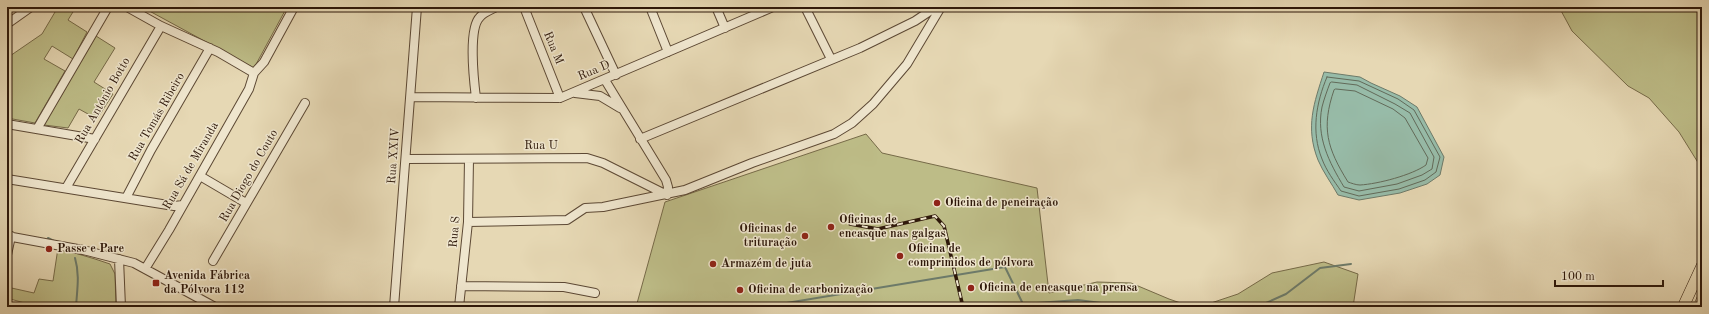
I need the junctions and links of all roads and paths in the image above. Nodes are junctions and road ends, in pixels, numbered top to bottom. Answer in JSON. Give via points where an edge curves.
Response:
{"nodes":[{"id":1,"x":31,"y":7,"type":"edge"},
{"id":2,"x":108,"y":7,"type":"edge"},
{"id":3,"x":128,"y":7,"type":"edge"},
{"id":4,"x":294,"y":7,"type":"edge"},
{"id":5,"x":417,"y":7,"type":"edge"},
{"id":6,"x":496,"y":7,"type":"edge"},
{"id":7,"x":524,"y":7,"type":"edge"},
{"id":8,"x":584,"y":7,"type":"edge"},
{"id":9,"x":650,"y":7,"type":"edge"},
{"id":10,"x":716,"y":7,"type":"edge"},
{"id":11,"x":773,"y":7,"type":"edge"},
{"id":12,"x":804,"y":7,"type":"edge"},
{"id":13,"x":936,"y":7,"type":"edge"},
{"id":14,"x":941,"y":7,"type":"edge"},
{"id":15,"x":7,"y":24,"type":"edge"},
{"id":16,"x":161,"y":26,"type":"junction"},
{"id":17,"x":725,"y":28,"type":"junction"},
{"id":18,"x":210,"y":48,"type":"junction"},
{"id":19,"x":668,"y":52,"type":"junction"},
{"id":20,"x":831,"y":59,"type":"junction"},
{"id":21,"x":254,"y":73,"type":"junction"},
{"id":22,"x":616,"y":75,"type":"junction"},
{"id":23,"x":604,"y":80,"type":"junction"},
{"id":24,"x":573,"y":93,"type":"junction"},
{"id":25,"x":411,"y":97,"type":"junction"},
{"id":26,"x":476,"y":98,"type":"junction"},
{"id":27,"x":560,"y":98,"type":"junction"},
{"id":28,"x":305,"y":103,"type":"dead end"},
{"id":29,"x":623,"y":111,"type":"junction"},
{"id":30,"x":7,"y":124,"type":"edge"},
{"id":31,"x":37,"y":129,"type":"junction"},
{"id":32,"x":96,"y":139,"type":"junction"},
{"id":33,"x":640,"y":139,"type":"junction"},
{"id":34,"x":406,"y":158,"type":"junction"},
{"id":35,"x":469,"y":159,"type":"junction"},
{"id":36,"x":200,"y":176,"type":"junction"},
{"id":37,"x":7,"y":179,"type":"edge"},
{"id":38,"x":66,"y":188,"type":"junction"},
{"id":39,"x":667,"y":195,"type":"junction"},
{"id":40,"x":126,"y":198,"type":"junction"},
{"id":41,"x":246,"y":203,"type":"junction"},
{"id":42,"x":183,"y":205,"type":"junction"},
{"id":43,"x":468,"y":222,"type":"junction"},
{"id":44,"x":9,"y":236,"type":"edge"},
{"id":45,"x":7,"y":254,"type":"edge"},
{"id":46,"x":119,"y":259,"type":"junction"},
{"id":47,"x":213,"y":261,"type":"dead end"},
{"id":48,"x":1702,"y":266,"type":"edge"},
{"id":49,"x":145,"y":269,"type":"junction"},
{"id":50,"x":461,"y":286,"type":"junction"},
{"id":51,"x":595,"y":293,"type":"dead end"},
{"id":52,"x":121,"y":307,"type":"edge"},
{"id":53,"x":215,"y":307,"type":"edge"},
{"id":54,"x":394,"y":307,"type":"edge"},
{"id":55,"x":459,"y":307,"type":"edge"},
{"id":56,"x":1683,"y":307,"type":"edge"}],
"edges":[{"from":1,"to":15,"type":"street"},
{"from":2,"to":31,"type":"street"},
{"from":3,"to":16,"type":"street"},
{"from":4,"to":21,"type":"street","name":"Rua Sá de Miranda","via":[[264,62]]},
{"from":5,"to":25,"type":"street","name":"Rua XXIV"},
{"from":6,"to":26,"type":"street","via":[[479,17],[475,25],[472,64]]},
{"from":7,"to":27,"type":"street","name":"Rua M"},
{"from":8,"to":22,"type":"street"},
{"from":9,"to":19,"type":"street"},
{"from":10,"to":17,"type":"street"},
{"from":11,"to":17,"type":"street","name":"Rua D"},
{"from":12,"to":20,"type":"street"},
{"from":13,"to":20,"type":"street","via":[[915,21]]},
{"from":14,"to":39,"type":"street","via":[[906,64],[873,104],[852,123],[822,139]]},
{"from":16,"to":18,"type":"street"},
{"from":16,"to":32,"type":"street","name":"Rua António Botto"},
{"from":17,"to":19,"type":"street","name":"Rua D"},
{"from":18,"to":21,"type":"street"},
{"from":18,"to":40,"type":"street","name":"Rua Tomás Ribeiro"},
{"from":19,"to":22,"type":"street","name":"Rua D"},
{"from":20,"to":33,"type":"street"},
{"from":21,"to":36,"type":"street","name":"Rua Sá de Miranda","via":[[249,89]]},
{"from":22,"to":23,"type":"street","name":"Rua D"},
{"from":23,"to":24,"type":"street","name":"Rua D"},
{"from":23,"to":29,"type":"street"},
{"from":24,"to":27,"type":"street","name":"Rua D"},
{"from":24,"to":29,"type":"street","via":[[600,96]]},
{"from":25,"to":26,"type":"street","name":"Rua D"},
{"from":25,"to":34,"type":"street","name":"Rua XXIV"},
{"from":26,"to":27,"type":"street","name":"Rua D"},
{"from":28,"to":41,"type":"street","name":"Rua Diogo do Couto"},
{"from":29,"to":33,"type":"street"},
{"from":30,"to":31,"type":"street"},
{"from":31,"to":32,"type":"street"},
{"from":32,"to":38,"type":"street","name":"Rua António Botto"},
{"from":33,"to":39,"type":"street","via":[[666,180]]},
{"from":34,"to":35,"type":"street","name":"Rua U"},
{"from":34,"to":54,"type":"street","name":"Rua XXIV"},
{"from":35,"to":39,"type":"street","name":"Rua U","via":[[587,158],[603,163]]},
{"from":35,"to":43,"type":"street","name":"Rua S"},
{"from":36,"to":41,"type":"street"},
{"from":36,"to":42,"type":"street","name":"Rua Sá de Miranda"},
{"from":37,"to":38,"type":"street"},
{"from":38,"to":40,"type":"street"},
{"from":39,"to":43,"type":"street","via":[[603,208],[584,208],[567,220]]},
{"from":40,"to":42,"type":"street","via":[[174,206]]},
{"from":41,"to":47,"type":"street","name":"Rua Diogo do Couto"},
{"from":42,"to":49,"type":"street","name":"Rua Sá de Miranda"},
{"from":43,"to":50,"type":"street","name":"Rua S"},
{"from":44,"to":45,"type":"street"},
{"from":44,"to":46,"type":"street"},
{"from":46,"to":49,"type":"street"},
{"from":46,"to":52,"type":"street"},
{"from":48,"to":56,"type":"highway"},
{"from":49,"to":53,"type":"street"},
{"from":50,"to":51,"type":"street","via":[[564,287]]},
{"from":50,"to":55,"type":"street","name":"Rua S"}]}
